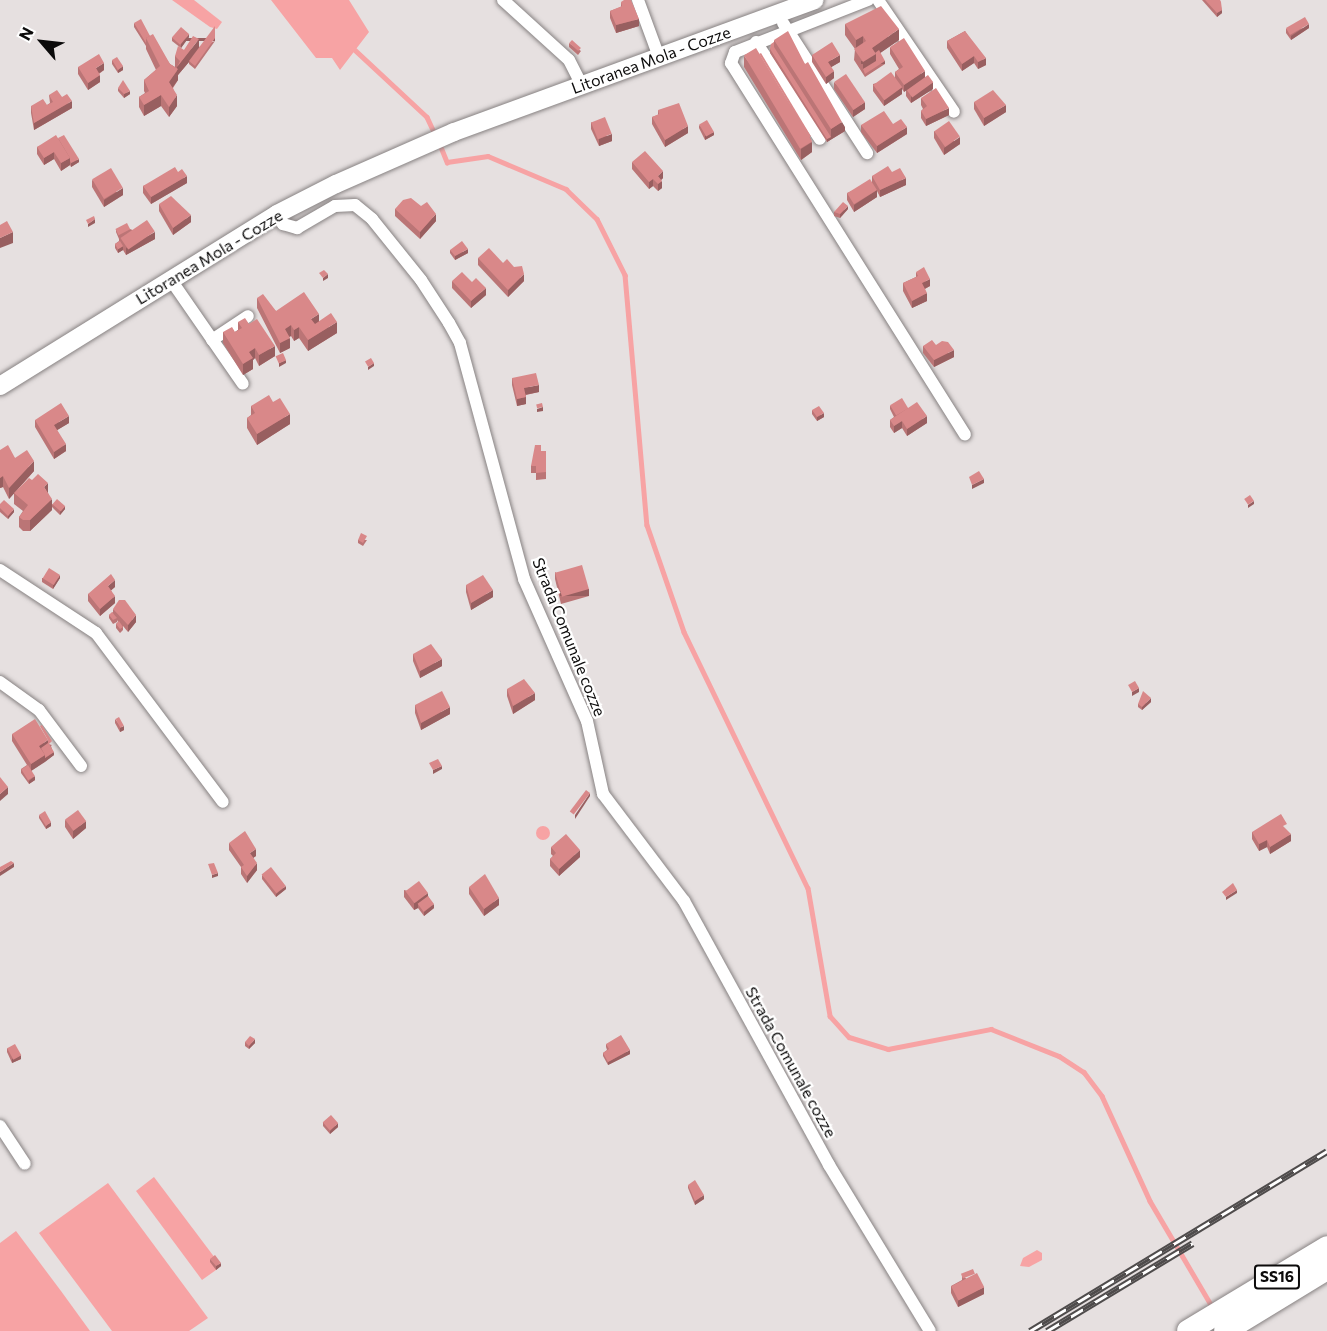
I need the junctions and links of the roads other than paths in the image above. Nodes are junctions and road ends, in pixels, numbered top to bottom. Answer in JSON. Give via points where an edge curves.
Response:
{"nodes":[{"id":1,"x":503,"y":0,"type":"edge"},
{"id":2,"x":638,"y":0,"type":"edge"},
{"id":3,"x":815,"y":0,"type":"edge"},
{"id":4,"x":868,"y":0,"type":"edge"},
{"id":5,"x":878,"y":0,"type":"edge"},
{"id":6,"x":796,"y":3,"type":"edge"},
{"id":7,"x":782,"y":22,"type":"junction"},
{"id":8,"x":756,"y":42,"type":"junction"},
{"id":9,"x":659,"y":57,"type":"junction"},
{"id":10,"x":582,"y":85,"type":"junction"},
{"id":11,"x":954,"y":112,"type":"dead end"},
{"id":12,"x":820,"y":139,"type":"dead end"},
{"id":13,"x":867,"y":153,"type":"dead end"},
{"id":14,"x":277,"y":214,"type":"junction"},
{"id":15,"x":171,"y":280,"type":"junction"},
{"id":16,"x":248,"y":316,"type":"dead end"},
{"id":17,"x":212,"y":340,"type":"junction"},
{"id":18,"x":243,"y":384,"type":"dead end"},
{"id":19,"x":0,"y":386,"type":"edge"},
{"id":20,"x":965,"y":435,"type":"dead end"},
{"id":21,"x":0,"y":570,"type":"edge"},
{"id":22,"x":0,"y":682,"type":"edge"},
{"id":23,"x":81,"y":766,"type":"dead end"},
{"id":24,"x":223,"y":802,"type":"dead end"},
{"id":25,"x":0,"y":1126,"type":"edge"},
{"id":26,"x":25,"y":1164,"type":"dead end"},
{"id":27,"x":1327,"y":1247,"type":"edge"},
{"id":28,"x":1327,"y":1269,"type":"edge"},
{"id":29,"x":1229,"y":1321,"type":"edge"},
{"id":30,"x":1196,"y":1326,"type":"edge"},
{"id":31,"x":930,"y":1331,"type":"edge"}],
"edges":[{"from":1,"to":10,"type":"street","via":[[569,60]]},
{"from":2,"to":9,"type":"street"},
{"from":3,"to":6,"type":"street","name":"Litoranea Mola - Cozze"},
{"from":4,"to":7,"type":"street"},
{"from":5,"to":11,"type":"street"},
{"from":6,"to":7,"type":"street","name":"Litoranea Mola - Cozze"},
{"from":7,"to":8,"type":"street"},
{"from":7,"to":9,"type":"street","name":"Litoranea Mola - Cozze"},
{"from":7,"to":13,"type":"street"},
{"from":8,"to":12,"type":"street"},
{"from":8,"to":20,"type":"street","via":[[735,52],[731,63]]},
{"from":9,"to":10,"type":"street","name":"Litoranea Mola - Cozze"},
{"from":10,"to":14,"type":"street","name":"Litoranea Mola - Cozze","via":[[426,143]]},
{"from":14,"to":15,"type":"street","name":"Litoranea Mola - Cozze"},
{"from":14,"to":31,"type":"street","name":"Strada Comunale cozze","via":[[283,224],[297,228],[335,206],[355,205],[372,219],[421,280],[449,323],[460,343],[524,579],[587,721],[603,794],[684,901],[829,1165]]},
{"from":15,"to":17,"type":"street"},
{"from":15,"to":19,"type":"street","name":"Litoranea Mola - Cozze"},
{"from":16,"to":17,"type":"street"},
{"from":17,"to":18,"type":"street"},
{"from":21,"to":24,"type":"street","via":[[96,633]]},
{"from":22,"to":23,"type":"street","via":[[39,710]]},
{"from":25,"to":26,"type":"street"},
{"from":27,"to":29,"type":"highway","number":"SS16"},
{"from":28,"to":29,"type":"highway","number":"SS16"},
{"from":29,"to":30,"type":"highway","number":"SS16"}]}
